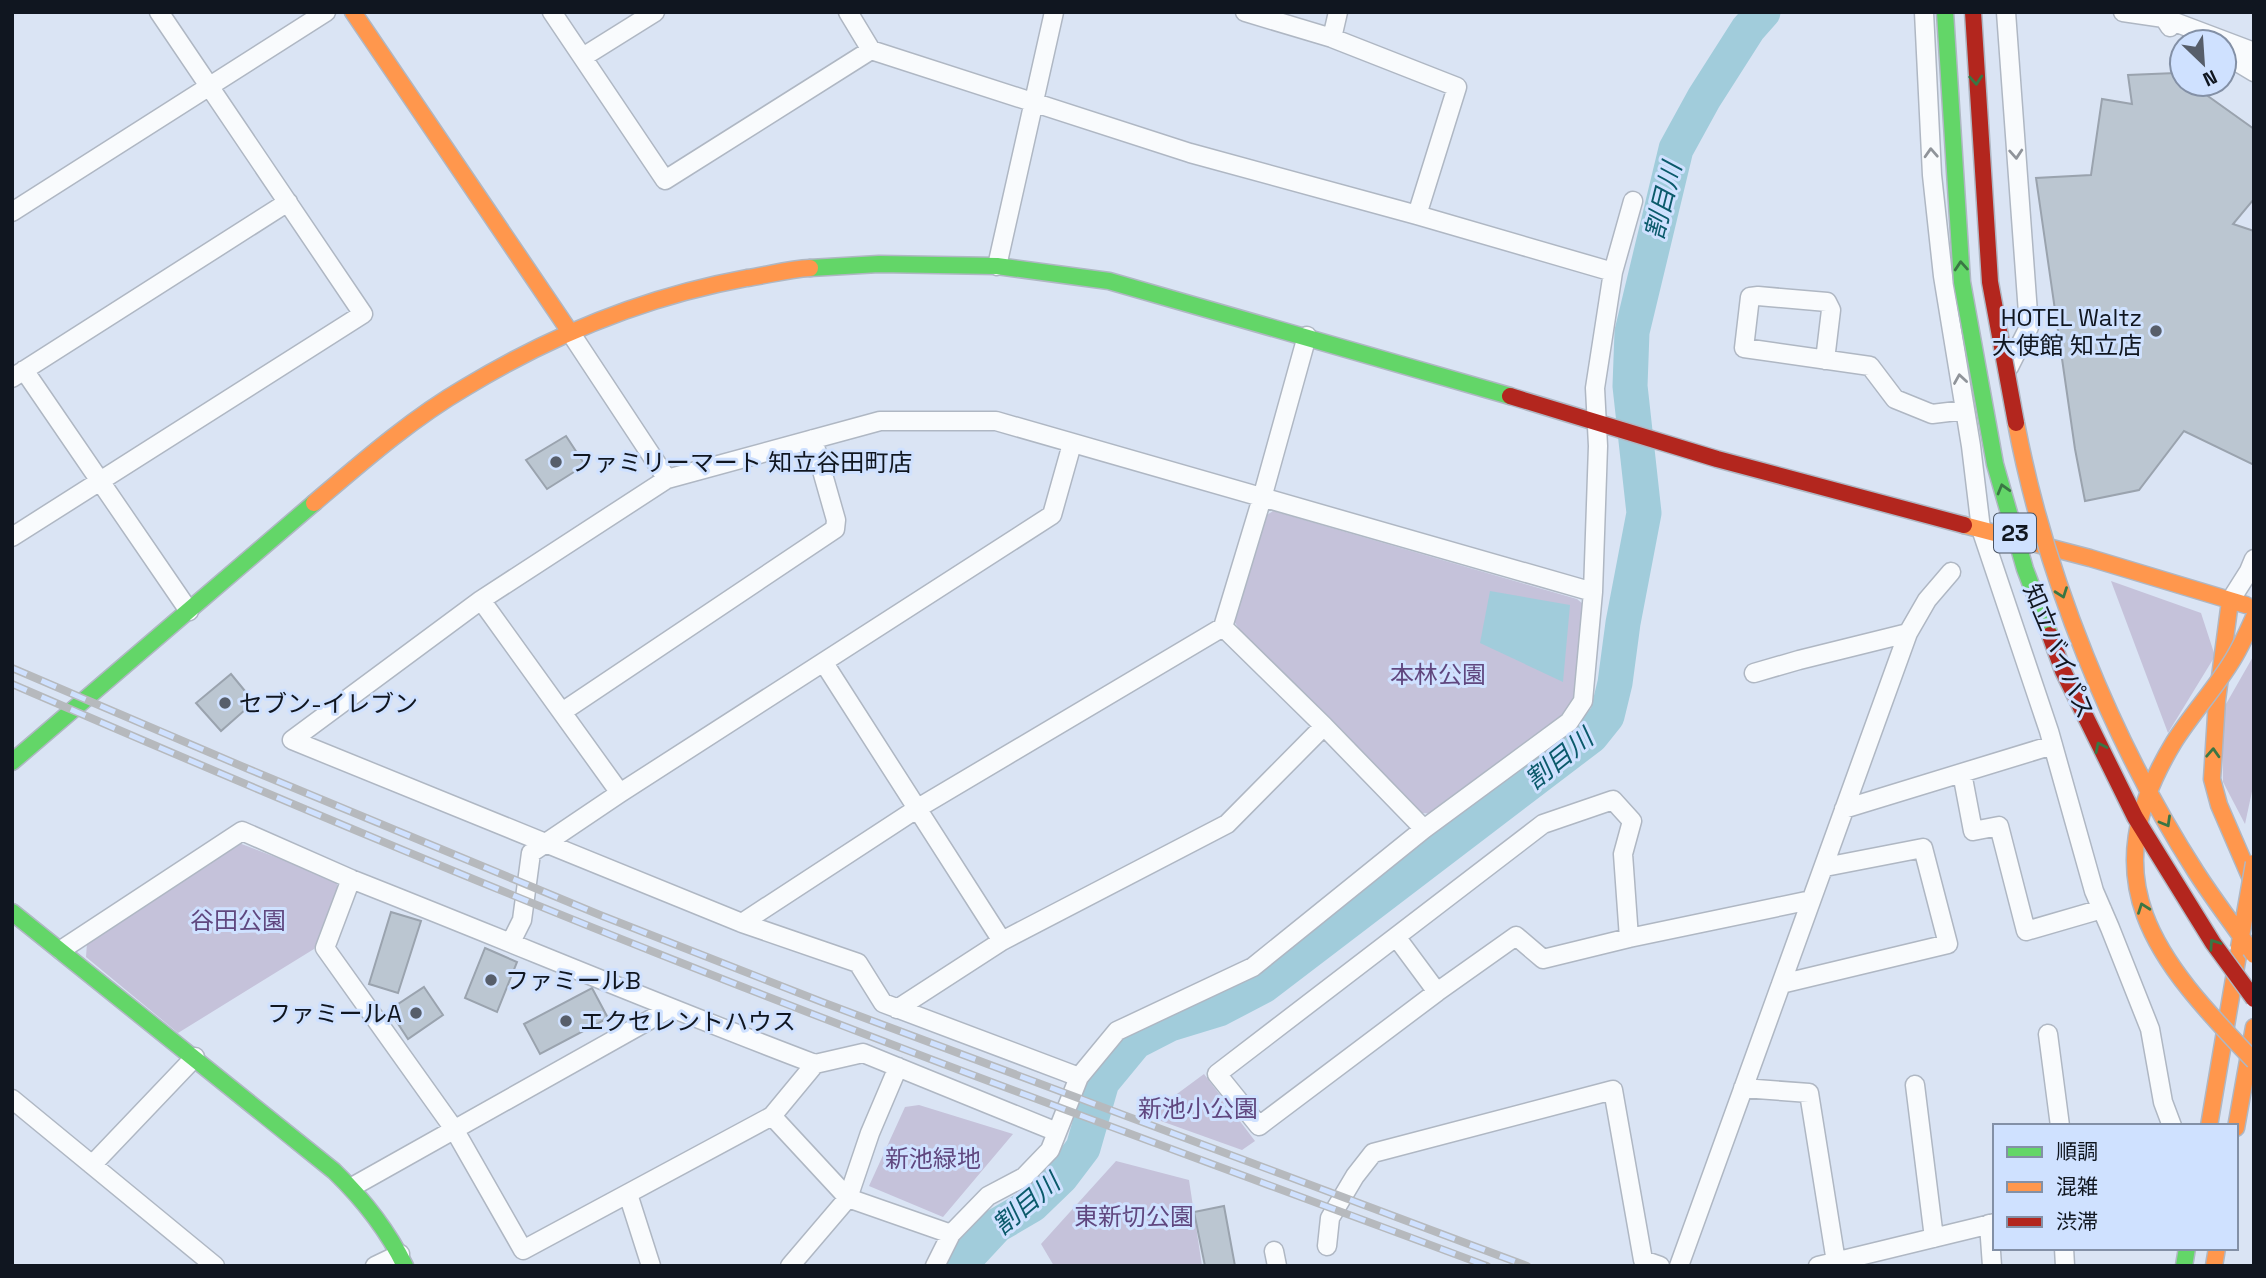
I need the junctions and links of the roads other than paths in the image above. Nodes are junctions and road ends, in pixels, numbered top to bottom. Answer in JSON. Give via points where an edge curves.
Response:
{"nodes":[{"id":1,"x":159,"y":12,"type":"edge"},
{"id":2,"x":326,"y":12,"type":"edge"},
{"id":3,"x":353,"y":12,"type":"edge"},
{"id":4,"x":552,"y":12,"type":"edge"},
{"id":5,"x":655,"y":12,"type":"edge"},
{"id":6,"x":848,"y":12,"type":"edge"},
{"id":7,"x":1054,"y":12,"type":"edge"},
{"id":8,"x":1245,"y":12,"type":"edge"},
{"id":9,"x":1338,"y":12,"type":"edge"},
{"id":10,"x":1924,"y":12,"type":"edge"},
{"id":11,"x":1945,"y":12,"type":"edge"},
{"id":12,"x":1973,"y":12,"type":"edge"},
{"id":13,"x":2006,"y":12,"type":"edge"},
{"id":14,"x":2123,"y":12,"type":"edge"},
{"id":15,"x":2164,"y":18,"type":"junction"},
{"id":16,"x":2171,"y":28,"type":"edge"},
{"id":17,"x":1332,"y":38,"type":"junction"},
{"id":18,"x":871,"y":50,"type":"junction"},
{"id":19,"x":2254,"y":52,"type":"edge"},
{"id":20,"x":583,"y":57,"type":"junction"},
{"id":21,"x":2238,"y":62,"type":"edge"},
{"id":22,"x":2254,"y":72,"type":"edge"},
{"id":23,"x":208,"y":86,"type":"junction"},
{"id":24,"x":1034,"y":101,"type":"junction"},
{"id":25,"x":1633,"y":201,"type":"dead end"},
{"id":26,"x":288,"y":202,"type":"junction"},
{"id":27,"x":12,"y":212,"type":"edge"},
{"id":28,"x":1417,"y":215,"type":"junction"},
{"id":29,"x":997,"y":266,"type":"junction"},
{"id":30,"x":1613,"y":272,"type":"junction"},
{"id":31,"x":570,"y":332,"type":"junction"},
{"id":32,"x":1307,"y":336,"type":"junction"},
{"id":33,"x":1825,"y":360,"type":"junction"},
{"id":34,"x":18,"y":374,"type":"edge"},
{"id":35,"x":1965,"y":410,"type":"junction"},
{"id":36,"x":1602,"y":422,"type":"junction"},
{"id":37,"x":813,"y":439,"type":"junction"},
{"id":38,"x":1072,"y":444,"type":"junction"},
{"id":39,"x":1971,"y":446,"type":"junction"},
{"id":40,"x":667,"y":480,"type":"junction"},
{"id":41,"x":99,"y":481,"type":"junction"},
{"id":42,"x":1262,"y":498,"type":"junction"},
{"id":43,"x":1981,"y":529,"type":"junction"},
{"id":44,"x":12,"y":537,"type":"edge"},
{"id":45,"x":2254,"y":559,"type":"edge"},
{"id":46,"x":1951,"y":572,"type":"dead end"},
{"id":47,"x":1593,"y":592,"type":"junction"},
{"id":48,"x":481,"y":600,"type":"junction"},
{"id":49,"x":2230,"y":600,"type":"junction"},
{"id":50,"x":2254,"y":608,"type":"edge"},
{"id":51,"x":189,"y":611,"type":"junction"},
{"id":52,"x":2254,"y":617,"type":"edge"},
{"id":53,"x":1223,"y":627,"type":"junction"},
{"id":54,"x":1908,"y":633,"type":"junction"},
{"id":55,"x":824,"y":663,"type":"junction"},
{"id":56,"x":1754,"y":673,"type":"dead end"},
{"id":57,"x":562,"y":712,"type":"junction"},
{"id":58,"x":1324,"y":726,"type":"junction"},
{"id":59,"x":2053,"y":746,"type":"junction"},
{"id":60,"x":12,"y":762,"type":"edge"},
{"id":61,"x":1962,"y":773,"type":"junction"},
{"id":62,"x":620,"y":793,"type":"junction"},
{"id":63,"x":918,"y":808,"type":"junction"},
{"id":64,"x":1844,"y":809,"type":"junction"},
{"id":65,"x":1424,"y":830,"type":"junction"},
{"id":66,"x":547,"y":843,"type":"junction"},
{"id":67,"x":2254,"y":863,"type":"edge"},
{"id":68,"x":1825,"y":867,"type":"junction"},
{"id":69,"x":351,"y":879,"type":"junction"},
{"id":70,"x":2254,"y":886,"type":"edge"},
{"id":71,"x":1811,"y":900,"type":"junction"},
{"id":72,"x":2102,"y":909,"type":"junction"},
{"id":73,"x":12,"y":912,"type":"edge"},
{"id":74,"x":742,"y":923,"type":"junction"},
{"id":75,"x":1397,"y":938,"type":"junction"},
{"id":76,"x":1629,"y":938,"type":"junction"},
{"id":77,"x":511,"y":942,"type":"junction"},
{"id":78,"x":1002,"y":942,"type":"junction"},
{"id":79,"x":61,"y":950,"type":"junction"},
{"id":80,"x":2246,"y":954,"type":"edge"},
{"id":81,"x":1781,"y":984,"type":"junction"},
{"id":82,"x":1437,"y":992,"type":"junction"},
{"id":83,"x":2254,"y":999,"type":"edge"},
{"id":84,"x":669,"y":1009,"type":"junction"},
{"id":85,"x":897,"y":1009,"type":"junction"},
{"id":86,"x":2254,"y":1027,"type":"edge"},
{"id":87,"x":2048,"y":1034,"type":"dead end"},
{"id":88,"x":195,"y":1057,"type":"junction"},
{"id":89,"x":2254,"y":1060,"type":"edge"},
{"id":90,"x":815,"y":1064,"type":"junction"},
{"id":91,"x":898,"y":1067,"type":"junction"},
{"id":92,"x":1079,"y":1077,"type":"junction"},
{"id":93,"x":1915,"y":1085,"type":"dead end"},
{"id":94,"x":1743,"y":1088,"type":"junction"},
{"id":95,"x":12,"y":1099,"type":"edge"},
{"id":96,"x":772,"y":1116,"type":"junction"},
{"id":97,"x":2060,"y":1124,"type":"edge"},
{"id":98,"x":2171,"y":1124,"type":"edge"},
{"id":99,"x":2209,"y":1124,"type":"edge"},
{"id":100,"x":2237,"y":1124,"type":"edge"},
{"id":101,"x":454,"y":1129,"type":"junction"},
{"id":102,"x":1057,"y":1132,"type":"junction"},
{"id":103,"x":93,"y":1165,"type":"junction"},
{"id":104,"x":352,"y":1187,"type":"junction"},
{"id":105,"x":628,"y":1194,"type":"junction"},
{"id":106,"x":848,"y":1198,"type":"junction"},
{"id":107,"x":1992,"y":1224,"type":"edge"},
{"id":108,"x":951,"y":1234,"type":"junction"},
{"id":109,"x":1934,"y":1238,"type":"junction"},
{"id":110,"x":1327,"y":1246,"type":"dead end"},
{"id":111,"x":403,"y":1260,"type":"edge"},
{"id":112,"x":1827,"y":1264,"type":"edge"},
{"id":113,"x":215,"y":1266,"type":"edge"},
{"id":114,"x":375,"y":1266,"type":"edge"},
{"id":115,"x":651,"y":1266,"type":"edge"},
{"id":116,"x":790,"y":1266,"type":"edge"},
{"id":117,"x":935,"y":1266,"type":"edge"},
{"id":118,"x":1660,"y":1266,"type":"edge"},
{"id":119,"x":1679,"y":1266,"type":"edge"},
{"id":120,"x":1992,"y":1266,"type":"edge"}],
"edges":[{"from":1,"to":23,"type":"street"},
{"from":2,"to":23,"type":"street"},
{"from":3,"to":31,"type":"main road"},
{"from":4,"to":20,"type":"street"},
{"from":5,"to":20,"type":"street"},
{"from":6,"to":18,"type":"street"},
{"from":7,"to":24,"type":"street"},
{"from":8,"to":17,"type":"street"},
{"from":9,"to":17,"type":"street"},
{"from":35,"to":10,"type":"street","one_way":true,"via":[[1932,175]]},
{"from":83,"to":11,"type":"main road","name":"知立バイパス","number":"23","one_way":true,"bridge":true,"via":[[2213,943],[2135,817],[2063,671],[2025,569],[1995,464],[1962,282]]},
{"from":12,"to":80,"type":"main road","name":"知立バイパス","number":"23","one_way":true,"bridge":true,"via":[[1990,282],[2022,454],[2054,570],[2091,671],[2152,797]]},
{"from":13,"to":39,"type":"street","one_way":true,"via":[[2029,327]]},
{"from":14,"to":15,"type":"street"},
{"from":15,"to":16,"type":"street"},
{"from":15,"to":19,"type":"street"},
{"from":17,"to":28,"type":"street","via":[[1457,87]]},
{"from":18,"to":20,"type":"street","via":[[665,180]]},
{"from":18,"to":24,"type":"street"},
{"from":21,"to":22,"type":"street"},
{"from":23,"to":26,"type":"street"},
{"from":23,"to":27,"type":"street"},
{"from":24,"to":28,"type":"street","via":[[1190,153]]},
{"from":24,"to":29,"type":"street"},
{"from":25,"to":30,"type":"street"},
{"from":26,"to":34,"type":"street"},
{"from":26,"to":41,"type":"street","via":[[363,314]]},
{"from":28,"to":30,"type":"street"},
{"from":29,"to":31,"type":"main road","via":[[805,268],[671,295]]},
{"from":29,"to":32,"type":"main road","via":[[1109,281]]},
{"from":30,"to":36,"type":"street","via":[[1595,388]]},
{"from":31,"to":40,"type":"street"},
{"from":31,"to":51,"type":"main road","via":[[466,387],[380,447]]},
{"from":32,"to":36,"type":"main road"},
{"from":32,"to":42,"type":"street"},
{"from":33,"to":33,"type":"street","via":[[1744,348],[1750,297],[1827,302],[1831,310]]},
{"from":33,"to":35,"type":"street","via":[[1870,366],[1895,399],[1932,414]]},
{"from":34,"to":41,"type":"street"},
{"from":35,"to":39,"type":"street"},
{"from":36,"to":43,"type":"main road","via":[[1717,459]]},
{"from":36,"to":47,"type":"street"},
{"from":37,"to":38,"type":"street","via":[[880,421],[996,421]]},
{"from":37,"to":40,"type":"street"},
{"from":37,"to":57,"type":"street","via":[[835,529]]},
{"from":38,"to":42,"type":"street"},
{"from":38,"to":55,"type":"street","via":[[1052,515]]},
{"from":39,"to":43,"type":"street"},
{"from":40,"to":48,"type":"street"},
{"from":41,"to":44,"type":"street"},
{"from":41,"to":51,"type":"street"},
{"from":42,"to":47,"type":"street"},
{"from":42,"to":53,"type":"street"},
{"from":43,"to":49,"type":"main road"},
{"from":43,"to":59,"type":"street"},
{"from":45,"to":49,"type":"street"},
{"from":46,"to":54,"type":"street"},
{"from":47,"to":65,"type":"street","via":[[1583,701],[1569,722]]},
{"from":48,"to":57,"type":"street"},
{"from":48,"to":66,"type":"street","via":[[292,740]]},
{"from":49,"to":50,"type":"main road"},
{"from":70,"to":49,"type":"main road","one_way":true,"via":[[2212,779]]},
{"from":51,"to":60,"type":"main road"},
{"from":89,"to":52,"type":"main road","one_way":true,"bridge":true,"via":[[2200,1005],[2160,947],[2140,901],[2134,848],[2144,807],[2166,756],[2237,652]]},
{"from":53,"to":58,"type":"street"},
{"from":53,"to":63,"type":"street"},
{"from":54,"to":56,"type":"street"},
{"from":54,"to":64,"type":"street"},
{"from":55,"to":62,"type":"street"},
{"from":55,"to":63,"type":"street"},
{"from":57,"to":62,"type":"street"},
{"from":58,"to":65,"type":"street"},
{"from":58,"to":78,"type":"street","via":[[1227,824]]},
{"from":59,"to":61,"type":"street"},
{"from":59,"to":72,"type":"street"},
{"from":61,"to":64,"type":"street"},
{"from":61,"to":72,"type":"street","via":[[1973,831],[1999,826],[2026,931]]},
{"from":62,"to":66,"type":"street"},
{"from":63,"to":74,"type":"street"},
{"from":63,"to":78,"type":"street"},
{"from":64,"to":68,"type":"street"},
{"from":65,"to":92,"type":"street","via":[[1253,967],[1117,1031]]},
{"from":66,"to":74,"type":"street"},
{"from":66,"to":77,"type":"street","via":[[531,853],[522,920]]},
{"from":67,"to":80,"type":"main road","bridge":true},
{"from":68,"to":71,"type":"street"},
{"from":68,"to":81,"type":"street","via":[[1923,848],[1948,944]]},
{"from":69,"to":77,"type":"street"},
{"from":69,"to":79,"type":"street","via":[[242,831]]},
{"from":69,"to":101,"type":"street","via":[[325,948]]},
{"from":71,"to":76,"type":"street"},
{"from":71,"to":81,"type":"street"},
{"from":72,"to":98,"type":"street","via":[[2150,1029]]},
{"from":73,"to":79,"type":"main road"},
{"from":74,"to":85,"type":"street","via":[[858,963],[883,1003]]},
{"from":75,"to":76,"type":"street","via":[[1543,824],[1613,800],[1632,821],[1623,854]]},
{"from":75,"to":82,"type":"street"},
{"from":75,"to":82,"type":"street","via":[[1217,1074],[1259,1126]]},
{"from":76,"to":82,"type":"street","via":[[1543,959],[1516,936]]},
{"from":77,"to":84,"type":"street"},
{"from":78,"to":85,"type":"street"},
{"from":79,"to":88,"type":"main road"},
{"from":80,"to":99,"type":"main road"},
{"from":81,"to":94,"type":"street"},
{"from":84,"to":90,"type":"street"},
{"from":84,"to":101,"type":"street"},
{"from":85,"to":92,"type":"street"},
{"from":86,"to":100,"type":"main road"},
{"from":87,"to":97,"type":"street"},
{"from":88,"to":103,"type":"street"},
{"from":88,"to":104,"type":"main road"},
{"from":90,"to":91,"type":"street","via":[[863,1052]]},
{"from":90,"to":96,"type":"street"},
{"from":91,"to":102,"type":"street"},
{"from":91,"to":106,"type":"street"},
{"from":92,"to":102,"type":"street"},
{"from":93,"to":109,"type":"street"},
{"from":94,"to":112,"type":"street","via":[[1809,1093]]},
{"from":94,"to":119,"type":"street"},
{"from":95,"to":103,"type":"street"},
{"from":96,"to":105,"type":"street"},
{"from":96,"to":106,"type":"street"},
{"from":101,"to":104,"type":"street"},
{"from":101,"to":105,"type":"street","via":[[523,1250]]},
{"from":102,"to":108,"type":"street","via":[[1049,1150],[1024,1177],[988,1196]]},
{"from":103,"to":113,"type":"street"},
{"from":104,"to":111,"type":"main road","via":[[372,1209]]},
{"from":105,"to":115,"type":"street"},
{"from":106,"to":108,"type":"street"},
{"from":106,"to":116,"type":"street"},
{"from":107,"to":109,"type":"street"},
{"from":107,"to":120,"type":"street"},
{"from":108,"to":117,"type":"street"},
{"from":109,"to":112,"type":"street"},
{"from":110,"to":118,"type":"street","via":[[1330,1218],[1373,1153],[1613,1090],[1643,1260]]},
{"from":111,"to":114,"type":"street"}]}
